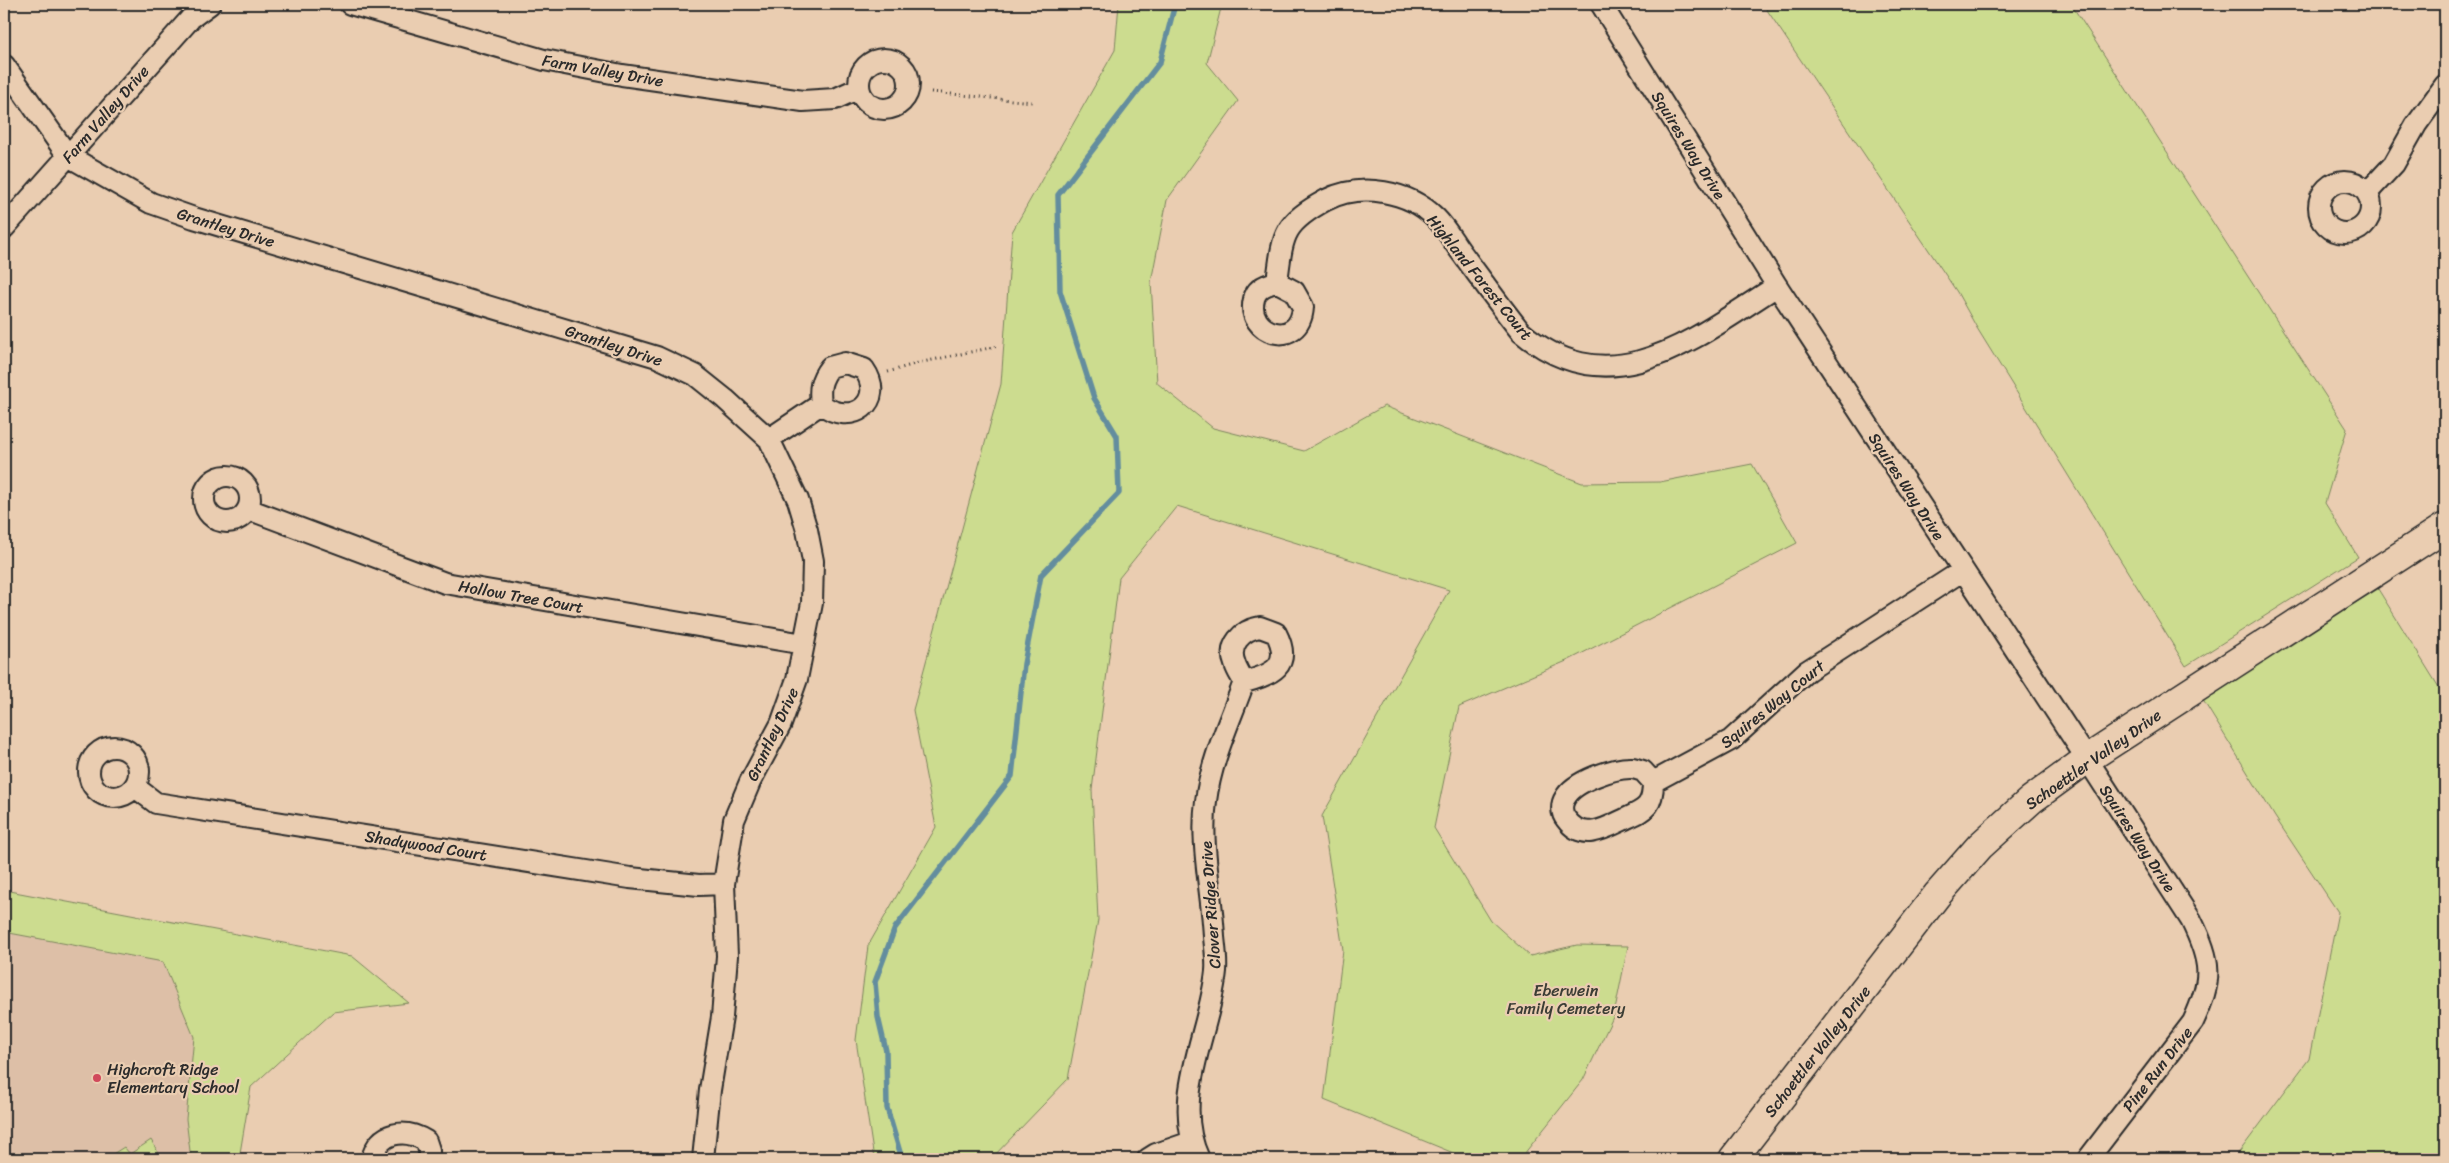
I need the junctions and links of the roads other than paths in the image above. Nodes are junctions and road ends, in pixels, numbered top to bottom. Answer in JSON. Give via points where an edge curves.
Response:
{"nodes":[{"id":1,"x":210,"y":4,"type":"edge"},
{"id":2,"x":350,"y":4,"type":"edge"},
{"id":3,"x":1602,"y":4,"type":"edge"},
{"id":4,"x":382,"y":8,"type":"edge"},
{"id":5,"x":4,"y":65,"type":"edge"},
{"id":6,"x":2445,"y":85,"type":"edge"},
{"id":7,"x":860,"y":88,"type":"dead end"},
{"id":8,"x":68,"y":156,"type":"junction"},
{"id":9,"x":2368,"y":193,"type":"dead end"},
{"id":10,"x":4,"y":228,"type":"edge"},
{"id":11,"x":1277,"y":282,"type":"dead end"},
{"id":12,"x":1777,"y":286,"type":"junction"},
{"id":13,"x":821,"y":404,"type":"dead end"},
{"id":14,"x":769,"y":439,"type":"junction"},
{"id":15,"x":248,"y":509,"type":"dead end"},
{"id":16,"x":2445,"y":526,"type":"edge"},
{"id":17,"x":1962,"y":571,"type":"junction"},
{"id":18,"x":804,"y":644,"type":"junction"},
{"id":19,"x":1244,"y":682,"type":"dead end"},
{"id":20,"x":2088,"y":759,"type":"junction"},
{"id":21,"x":1653,"y":782,"type":"dead end"},
{"id":22,"x":135,"y":787,"type":"dead end"},
{"id":23,"x":724,"y":884,"type":"junction"},
{"id":24,"x":2209,"y":970,"type":"joint"},
{"id":25,"x":1195,"y":1151,"type":"edge"},
{"id":26,"x":372,"y":1159,"type":"edge"},
{"id":27,"x":429,"y":1159,"type":"edge"},
{"id":28,"x":703,"y":1159,"type":"edge"},
{"id":29,"x":1148,"y":1159,"type":"edge"},
{"id":30,"x":1733,"y":1159,"type":"edge"},
{"id":31,"x":2088,"y":1159,"type":"edge"}],
"edges":[{"from":1,"to":8,"type":"street","name":"Farm Valley Drive","via":[[191,18]]},
{"from":2,"to":4,"type":"street","name":"Farm Valley Drive"},
{"from":3,"to":12,"type":"street","name":"Squires Way Drive"},
{"from":4,"to":7,"type":"street","name":"Farm Valley Drive","via":[[544,60],[622,75],[803,101],[835,99]]},
{"from":5,"to":8,"type":"street","name":"Grantley Drive"},
{"from":6,"to":9,"type":"street","via":[[2394,164]]},
{"from":8,"to":10,"type":"street","name":"Farm Valley Drive"},
{"from":8,"to":14,"type":"street","name":"Grantley Drive","via":[[151,203],[194,218],[657,357],[695,376]]},
{"from":11,"to":12,"type":"street","name":"Highland Forest Court","via":[[1282,245],[1291,224],[1329,199],[1354,192],[1375,191],[1396,194],[1436,218],[1521,332],[1537,346],[1578,363],[1596,367],[1619,366],[1672,350]]},
{"from":12,"to":17,"type":"street","name":"Squires Way Drive"},
{"from":13,"to":14,"type":"street"},
{"from":14,"to":18,"type":"street","name":"Grantley Drive","via":[[798,500],[813,562],[812,602]]},
{"from":15,"to":18,"type":"street","name":"Hollow Tree Court","via":[[445,584]]},
{"from":16,"to":20,"type":"street","name":"Schoettler Valley Drive"},
{"from":17,"to":20,"type":"street","name":"Squires Way Drive"},
{"from":17,"to":21,"type":"street","name":"Squires Way Court","via":[[1808,671],[1731,740]]},
{"from":18,"to":23,"type":"street","name":"Grantley Drive","via":[[797,679],[780,724],[734,820]]},
{"from":19,"to":25,"type":"street","name":"Clover Ridge Drive","via":[[1214,766],[1206,802],[1205,838],[1216,969],[1210,1009],[1188,1091]]},
{"from":20,"to":24,"type":"street","name":"Squires Way Drive","via":[[2191,920],[2202,943]]},
{"from":20,"to":30,"type":"street","name":"Schoettler Valley Drive","via":[[2031,800],[1980,846],[1937,895]]},
{"from":22,"to":23,"type":"street","name":"Shadywood Court","via":[[156,803],[630,878],[699,885]]},
{"from":23,"to":28,"type":"street","name":"Grantley Drive","via":[[727,956]]},
{"from":24,"to":31,"type":"street","name":"Pine Run Drive","via":[[2204,998],[2194,1022]]},
{"from":25,"to":29,"type":"street","via":[[1156,1154]]},
{"from":26,"to":27,"type":"street","via":[[384,1139],[393,1133],[406,1132],[426,1141]]}]}
